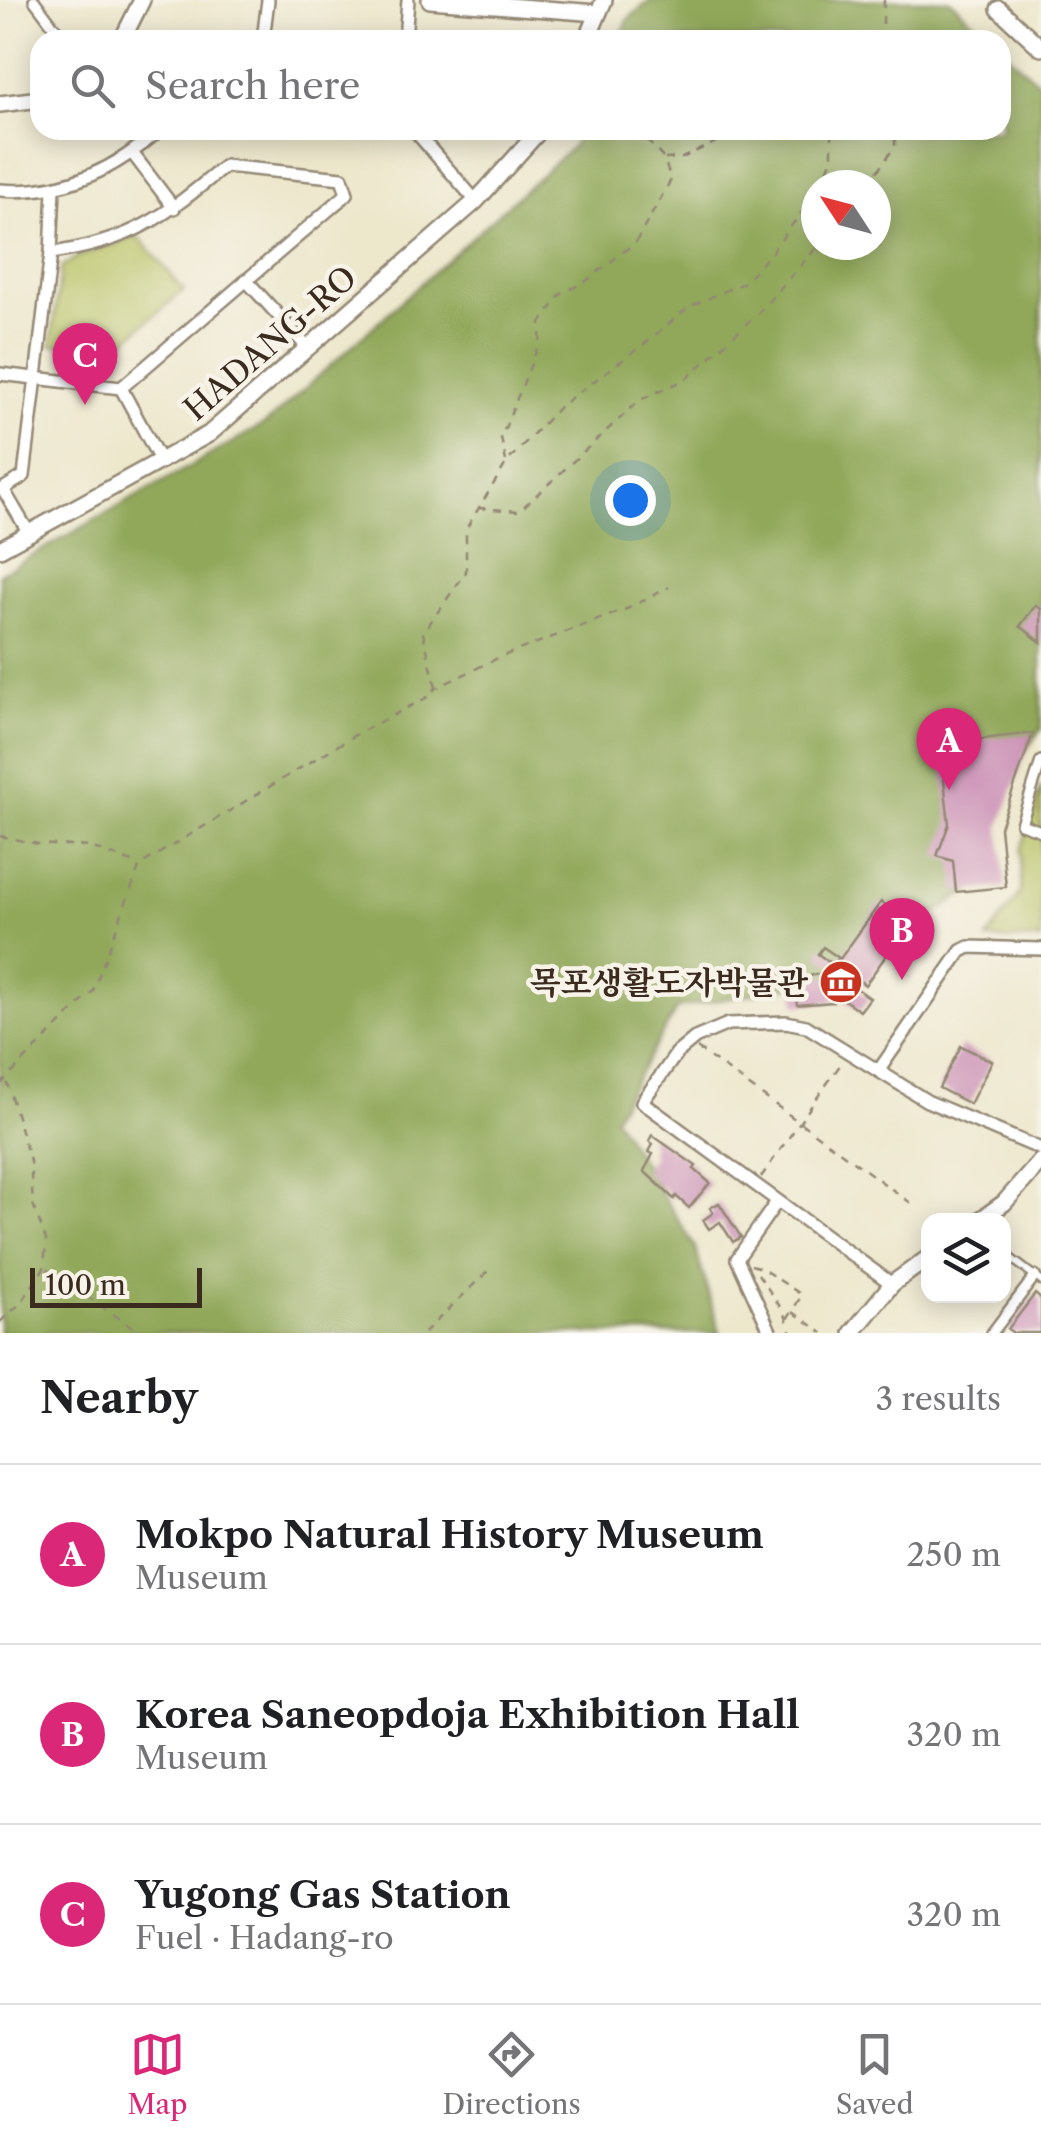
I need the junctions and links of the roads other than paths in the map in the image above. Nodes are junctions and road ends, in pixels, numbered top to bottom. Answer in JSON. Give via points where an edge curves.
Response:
{"nodes":[{"id":1,"x":34,"y":0,"type":"edge"},
{"id":2,"x":142,"y":0,"type":"edge"},
{"id":3,"x":268,"y":0,"type":"edge"},
{"id":4,"x":408,"y":0,"type":"edge"},
{"id":5,"x":430,"y":0,"type":"edge"},
{"id":6,"x":600,"y":6,"type":"edge"},
{"id":7,"x":999,"y":9,"type":"dead end"},
{"id":8,"x":56,"y":30,"type":"edge"},
{"id":9,"x":127,"y":30,"type":"edge"},
{"id":10,"x":264,"y":30,"type":"edge"},
{"id":11,"x":406,"y":30,"type":"edge"},
{"id":12,"x":590,"y":30,"type":"edge"},
{"id":13,"x":1041,"y":48,"type":"edge"},
{"id":14,"x":30,"y":100,"type":"edge"},
{"id":15,"x":0,"y":104,"type":"edge"},
{"id":16,"x":141,"y":140,"type":"edge"},
{"id":17,"x":149,"y":140,"type":"edge"},
{"id":18,"x":423,"y":140,"type":"edge"},
{"id":19,"x":532,"y":140,"type":"edge"},
{"id":20,"x":144,"y":144,"type":"junction"},
{"id":21,"x":133,"y":154,"type":"junction"},
{"id":22,"x":54,"y":189,"type":"junction"},
{"id":23,"x":0,"y":190,"type":"edge"},
{"id":24,"x":476,"y":201,"type":"junction"},
{"id":25,"x":174,"y":208,"type":"junction"},
{"id":26,"x":51,"y":253,"type":"junction"},
{"id":27,"x":246,"y":280,"type":"junction"},
{"id":28,"x":308,"y":348,"type":"junction"},
{"id":29,"x":0,"y":374,"type":"edge"},
{"id":30,"x":36,"y":378,"type":"junction"},
{"id":31,"x":121,"y":388,"type":"junction"},
{"id":32,"x":161,"y":462,"type":"junction"},
{"id":33,"x":30,"y":534,"type":"junction"},
{"id":34,"x":0,"y":548,"type":"edge"},
{"id":35,"x":1041,"y":761,"type":"edge"},
{"id":36,"x":1041,"y":831,"type":"edge"},
{"id":37,"x":1041,"y":949,"type":"edge"},
{"id":38,"x":878,"y":1070,"type":"junction"},
{"id":39,"x":1041,"y":1149,"type":"edge"},
{"id":40,"x":1041,"y":1162,"type":"edge"},
{"id":41,"x":776,"y":1203,"type":"junction"},
{"id":42,"x":989,"y":1213,"type":"edge"},
{"id":43,"x":1011,"y":1258,"type":"edge"},
{"id":44,"x":921,"y":1263,"type":"edge"},
{"id":45,"x":1038,"y":1279,"type":"edge"},
{"id":46,"x":892,"y":1284,"type":"junction"},
{"id":47,"x":771,"y":1333,"type":"edge"},
{"id":48,"x":852,"y":1333,"type":"edge"},
{"id":49,"x":992,"y":1333,"type":"edge"}],
"edges":[{"from":1,"to":8,"type":"street"},
{"from":2,"to":9,"type":"street"},
{"from":3,"to":10,"type":"street"},
{"from":4,"to":11,"type":"street"},
{"from":5,"to":6,"type":"street"},
{"from":6,"to":12,"type":"street"},
{"from":7,"to":13,"type":"street"},
{"from":14,"to":15,"type":"street"},
{"from":16,"to":20,"type":"street"},
{"from":17,"to":20,"type":"street"},
{"from":18,"to":24,"type":"street"},
{"from":19,"to":24,"type":"street","name":"HADANG-RO"},
{"from":20,"to":21,"type":"street"},
{"from":21,"to":22,"type":"street"},
{"from":21,"to":25,"type":"street"},
{"from":22,"to":23,"type":"street"},
{"from":22,"to":26,"type":"street"},
{"from":24,"to":28,"type":"street","name":"HADANG-RO"},
{"from":25,"to":26,"type":"street","via":[[93,247]]},
{"from":25,"to":27,"type":"street","via":[[225,166],[342,178],[347,194]]},
{"from":26,"to":30,"type":"street"},
{"from":27,"to":28,"type":"street"},
{"from":27,"to":31,"type":"street"},
{"from":28,"to":32,"type":"street","name":"HADANG-RO","via":[[209,434]]},
{"from":29,"to":30,"type":"street"},
{"from":30,"to":31,"type":"street"},
{"from":30,"to":33,"type":"street","via":[[24,476],[2,489]]},
{"from":31,"to":32,"type":"street"},
{"from":32,"to":33,"type":"street","name":"HADANG-RO"},
{"from":33,"to":34,"type":"street","name":"HADANG-RO"},
{"from":35,"to":36,"type":"street","via":[[1021,824]]},
{"from":37,"to":38,"type":"street","via":[[962,951]]},
{"from":38,"to":39,"type":"street","via":[[927,1101]]},
{"from":38,"to":41,"type":"street","via":[[806,1026],[786,1022],[728,1024],[677,1054],[642,1102]]},
{"from":40,"to":42,"type":"street"},
{"from":41,"to":46,"type":"street"},
{"from":41,"to":47,"type":"street","via":[[738,1259]]},
{"from":43,"to":45,"type":"lane"},
{"from":44,"to":46,"type":"street"},
{"from":45,"to":49,"type":"street"},
{"from":46,"to":48,"type":"street"}]}
